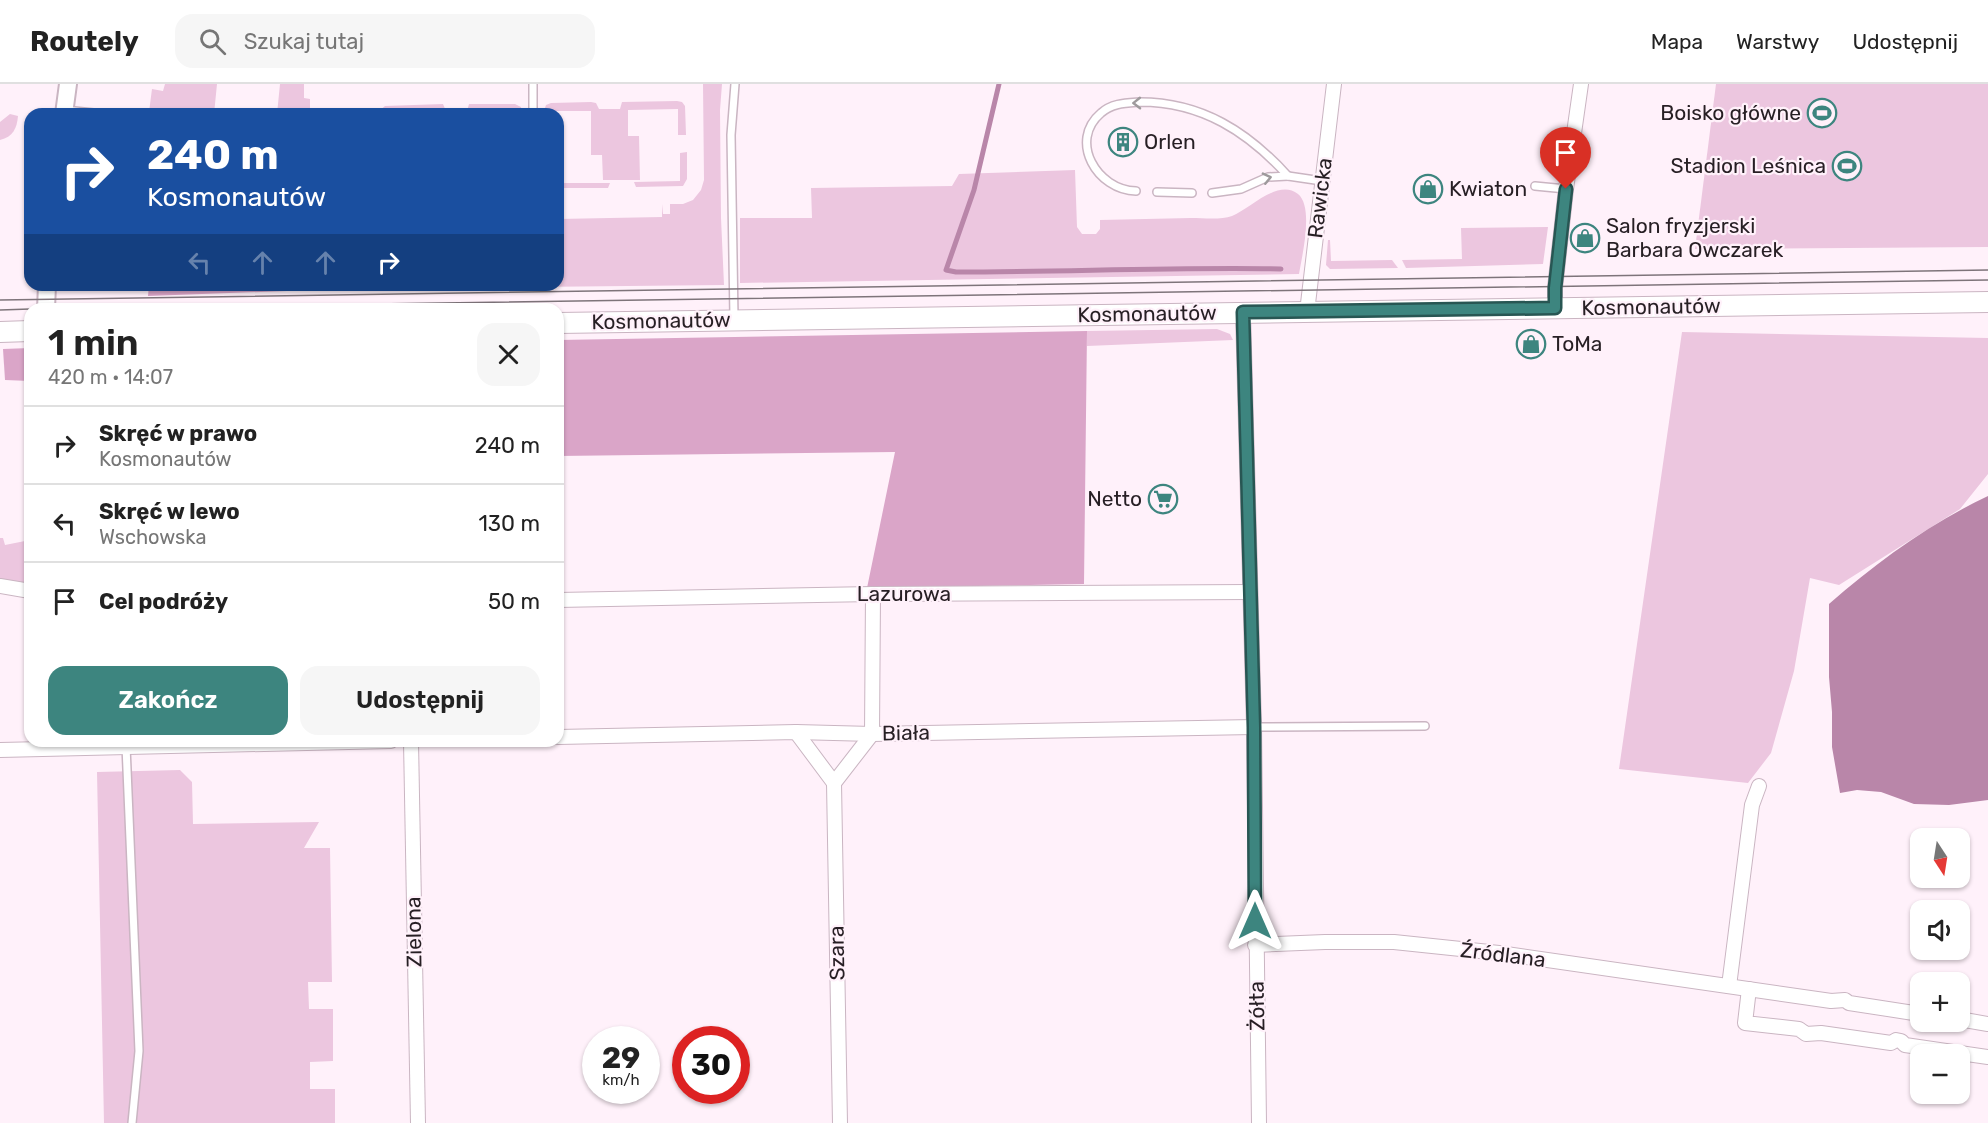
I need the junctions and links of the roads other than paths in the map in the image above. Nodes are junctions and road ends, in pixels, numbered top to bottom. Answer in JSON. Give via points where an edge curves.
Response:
{"nodes":[{"id":1,"x":68,"y":84,"type":"edge"},
{"id":2,"x":533,"y":84,"type":"edge"},
{"id":3,"x":735,"y":84,"type":"edge"},
{"id":4,"x":1334,"y":84,"type":"edge"},
{"id":5,"x":1581,"y":84,"type":"edge"},
{"id":6,"x":65,"y":108,"type":"edge"},
{"id":7,"x":533,"y":108,"type":"edge"},
{"id":8,"x":1288,"y":176,"type":"junction"},
{"id":9,"x":1322,"y":181,"type":"junction"},
{"id":10,"x":1535,"y":186,"type":"dead end"},
{"id":11,"x":1566,"y":189,"type":"junction"},
{"id":12,"x":1136,"y":191,"type":"dead end"},
{"id":13,"x":1157,"y":192,"type":"dead end"},
{"id":14,"x":1191,"y":193,"type":"dead end"},
{"id":15,"x":1212,"y":193,"type":"dead end"},
{"id":16,"x":1988,"y":302,"type":"edge"},
{"id":17,"x":1555,"y":308,"type":"junction"},
{"id":18,"x":1243,"y":312,"type":"junction"},
{"id":19,"x":1307,"y":312,"type":"junction"},
{"id":20,"x":734,"y":320,"type":"junction"},
{"id":21,"x":564,"y":322,"type":"edge"},
{"id":22,"x":24,"y":331,"type":"edge"},
{"id":23,"x":0,"y":332,"type":"edge"},
{"id":24,"x":0,"y":586,"type":"edge"},
{"id":25,"x":24,"y":590,"type":"edge"},
{"id":26,"x":1250,"y":592,"type":"junction"},
{"id":27,"x":873,"y":594,"type":"junction"},
{"id":28,"x":564,"y":600,"type":"edge"},
{"id":29,"x":1425,"y":726,"type":"dead end"},
{"id":30,"x":1254,"y":727,"type":"junction"},
{"id":31,"x":796,"y":732,"type":"junction"},
{"id":32,"x":872,"y":734,"type":"junction"},
{"id":33,"x":564,"y":737,"type":"edge"},
{"id":34,"x":94,"y":747,"type":"edge"},
{"id":35,"x":126,"y":747,"type":"edge"},
{"id":36,"x":411,"y":747,"type":"edge"},
{"id":37,"x":0,"y":750,"type":"edge"},
{"id":38,"x":834,"y":783,"type":"junction"},
{"id":39,"x":1759,"y":786,"type":"dead end"},
{"id":40,"x":1255,"y":945,"type":"junction"},
{"id":41,"x":1729,"y":986,"type":"junction"},
{"id":42,"x":1749,"y":989,"type":"junction"},
{"id":43,"x":1910,"y":1012,"type":"edge"},
{"id":44,"x":1970,"y":1021,"type":"edge"},
{"id":45,"x":1988,"y":1024,"type":"edge"},
{"id":46,"x":1988,"y":1057,"type":"edge"},
{"id":47,"x":132,"y":1123,"type":"edge"},
{"id":48,"x":418,"y":1123,"type":"edge"},
{"id":49,"x":840,"y":1123,"type":"edge"},
{"id":50,"x":1259,"y":1123,"type":"edge"}],
"edges":[{"from":1,"to":6,"type":"street"},
{"from":2,"to":7,"type":"lane"},
{"from":3,"to":20,"type":"lane","via":[[731,135]]},
{"from":4,"to":9,"type":"street","name":"Rawicka"},
{"from":5,"to":11,"type":"street"},
{"from":8,"to":9,"type":"lane"},
{"from":8,"to":12,"type":"lane","one_way":true,"via":[[1267,153],[1223,121],[1184,107],[1117,104],[1097,117],[1089,131],[1088,150],[1094,168],[1106,181]]},
{"from":15,"to":8,"type":"lane","one_way":true,"via":[[1241,189],[1268,177]]},
{"from":9,"to":19,"type":"street","name":"Rawicka"},
{"from":10,"to":11,"type":"lane"},
{"from":11,"to":17,"type":"street"},
{"from":13,"to":14,"type":"lane"},
{"from":16,"to":17,"type":"main road","name":"Kosmonautów"},
{"from":17,"to":19,"type":"main road","name":"Kosmonautów"},
{"from":18,"to":19,"type":"main road","name":"Kosmonautów"},
{"from":18,"to":20,"type":"main road","name":"Kosmonautów"},
{"from":18,"to":26,"type":"street","name":"Żółta"},
{"from":20,"to":21,"type":"main road","name":"Kosmonautów"},
{"from":22,"to":23,"type":"main road"},
{"from":24,"to":25,"type":"street"},
{"from":26,"to":27,"type":"street","name":"Lazurowa"},
{"from":26,"to":30,"type":"street","name":"Żółta"},
{"from":27,"to":28,"type":"street","name":"Lazurowa"},
{"from":27,"to":32,"type":"street"},
{"from":29,"to":30,"type":"lane"},
{"from":30,"to":32,"type":"street","name":"Biała"},
{"from":30,"to":40,"type":"street","name":"Żółta"},
{"from":31,"to":32,"type":"street","name":"Biała"},
{"from":31,"to":33,"type":"street","name":"Biała"},
{"from":31,"to":38,"type":"street"},
{"from":32,"to":38,"type":"street"},
{"from":34,"to":37,"type":"street"},
{"from":35,"to":47,"type":"lane","via":[[139,1051]]},
{"from":36,"to":48,"type":"street","name":"Zielona"},
{"from":38,"to":49,"type":"street","name":"Szara"},
{"from":39,"to":41,"type":"street","via":[[1752,805]]},
{"from":40,"to":41,"type":"street","name":"Źródlana","via":[[1394,942]]},
{"from":40,"to":50,"type":"street","name":"Żółta"},
{"from":41,"to":42,"type":"street","name":"Źródlana"},
{"from":42,"to":43,"type":"street","name":"Źródlana"},
{"from":42,"to":46,"type":"street","via":[[1745,1023],[1799,1029],[1806,1034],[1891,1043],[1896,1040],[1905,1045]]},
{"from":44,"to":45,"type":"street"}]}
